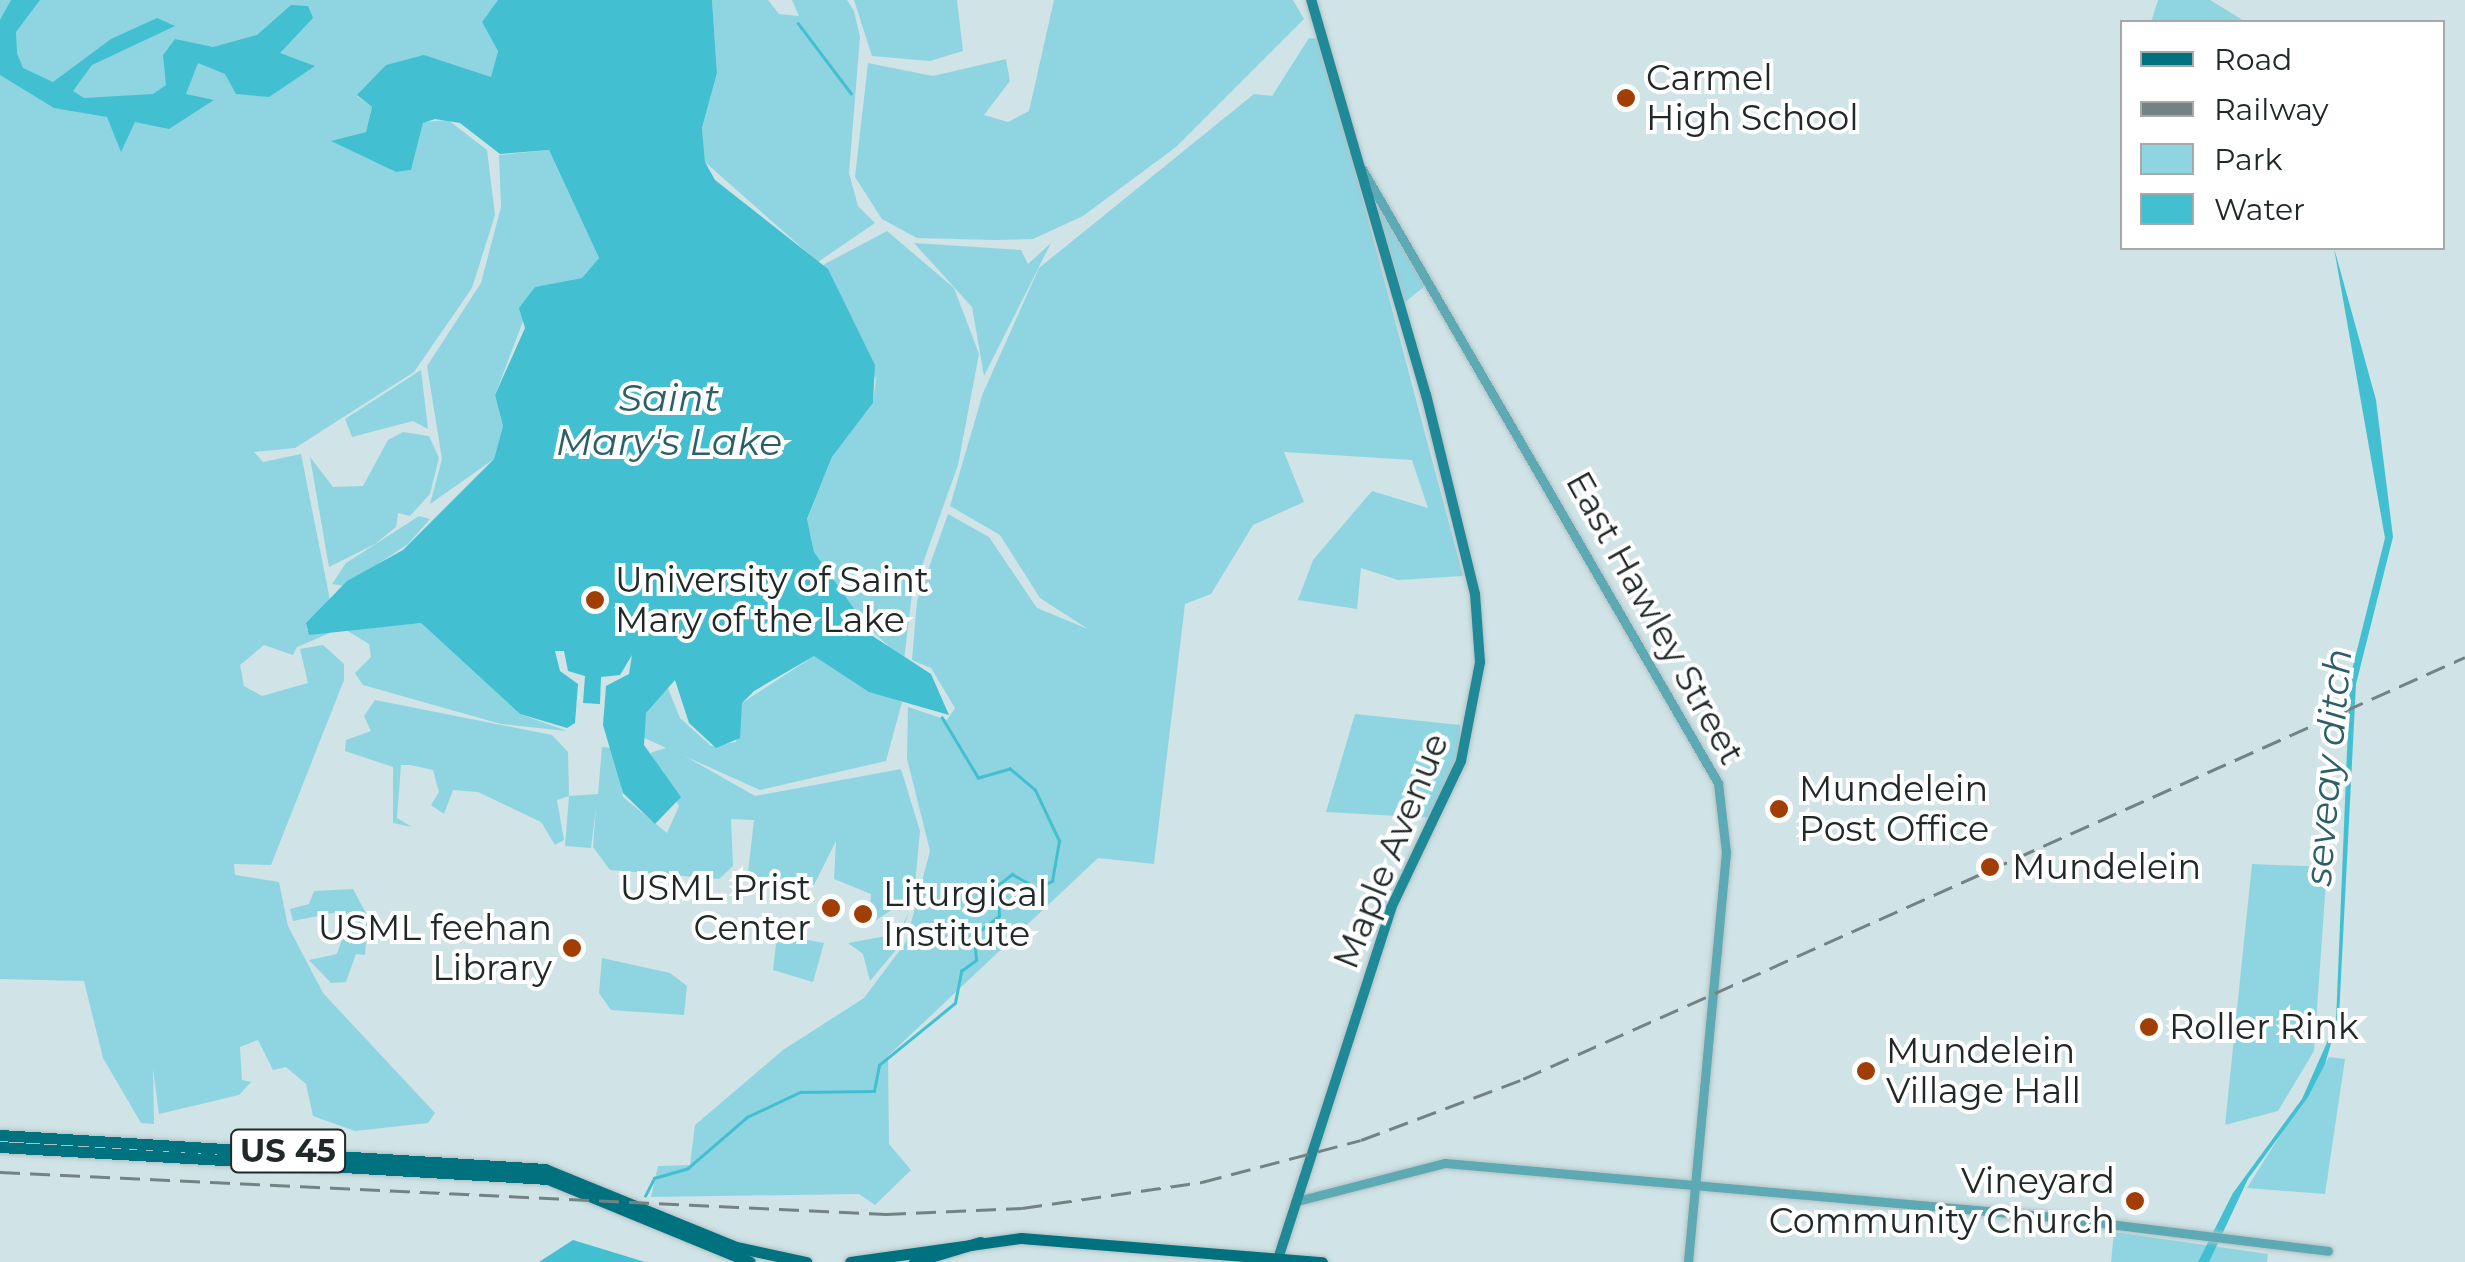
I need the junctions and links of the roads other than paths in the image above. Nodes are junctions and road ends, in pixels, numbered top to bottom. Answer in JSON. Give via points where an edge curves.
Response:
{"nodes":[{"id":1,"x":1311,"y":0,"type":"edge"},
{"id":2,"x":1361,"y":168,"type":"junction"},
{"id":3,"x":0,"y":1135,"type":"edge"},
{"id":4,"x":0,"y":1146,"type":"edge"},
{"id":5,"x":1695,"y":1186,"type":"junction"},
{"id":6,"x":1297,"y":1201,"type":"junction"},
{"id":7,"x":980,"y":1242,"type":"junction"},
{"id":8,"x":2328,"y":1251,"type":"dead end"},
{"id":9,"x":1278,"y":1260,"type":"edge"},
{"id":10,"x":750,"y":1262,"type":"edge"},
{"id":11,"x":806,"y":1262,"type":"edge"},
{"id":12,"x":850,"y":1262,"type":"edge"},
{"id":13,"x":914,"y":1262,"type":"edge"},
{"id":14,"x":1322,"y":1262,"type":"edge"},
{"id":15,"x":1688,"y":1262,"type":"edge"}],
"edges":[{"from":1,"to":2,"type":"main road","name":"Maple Avenue"},
{"from":2,"to":5,"type":"street","name":"East Hawley Street","via":[[1718,783],[1726,852]]},
{"from":2,"to":6,"type":"main road","name":"Maple Avenue","via":[[1475,594],[1480,672],[1461,761],[1391,908]]},
{"from":3,"to":11,"type":"main road","number":"US 45","via":[[546,1169],[726,1243]]},
{"from":4,"to":10,"type":"main road","number":"US 45","via":[[548,1179]]},
{"from":5,"to":6,"type":"street","via":[[1444,1163]]},
{"from":5,"to":8,"type":"street","via":[[2044,1216]]},
{"from":5,"to":15,"type":"street","name":"East Hawley Street"},
{"from":6,"to":9,"type":"main road","name":"Maple Avenue"},
{"from":7,"to":9,"type":"main road","via":[[1042,1238]]},
{"from":7,"to":12,"type":"main road"},
{"from":7,"to":13,"type":"main road"},
{"from":9,"to":14,"type":"main road"}]}
